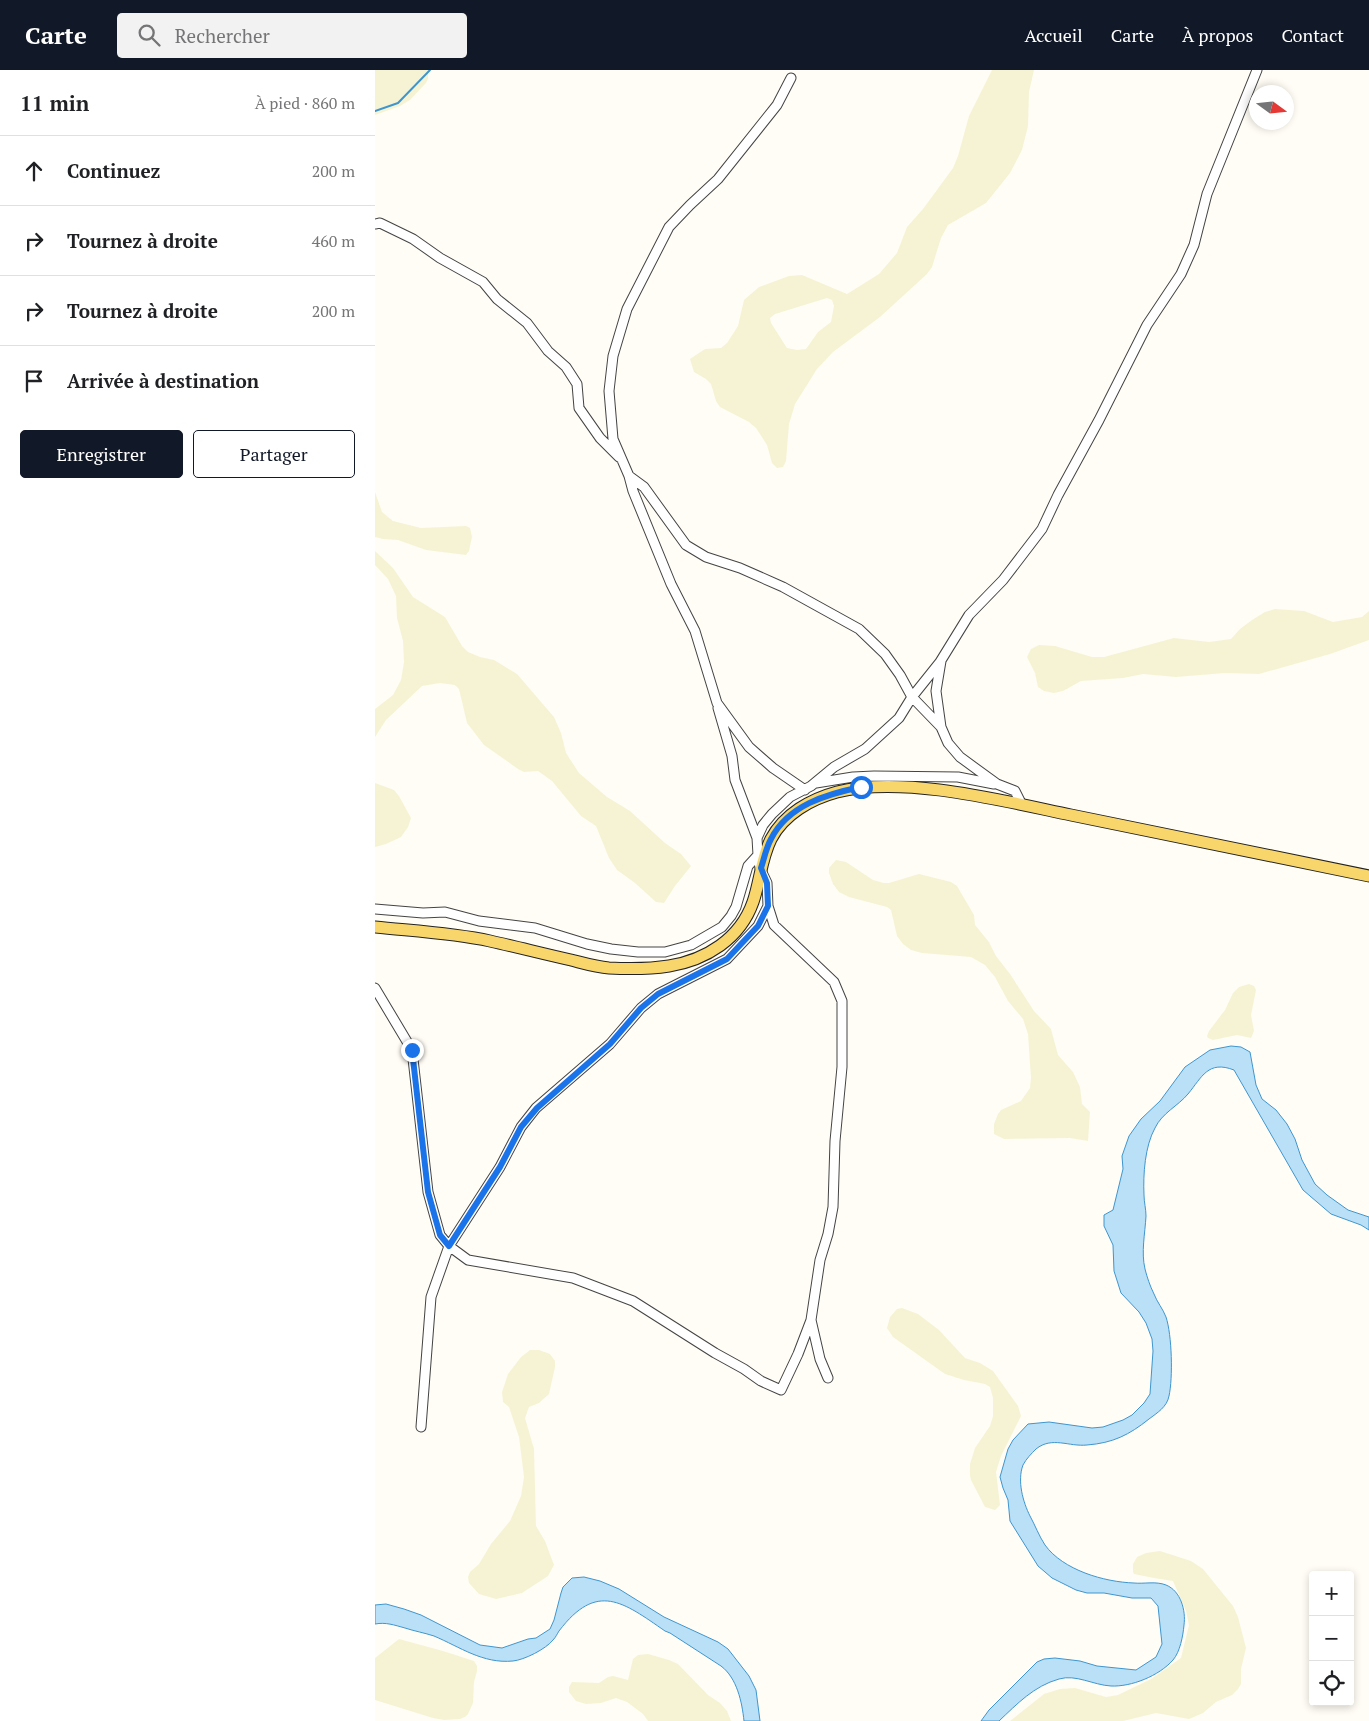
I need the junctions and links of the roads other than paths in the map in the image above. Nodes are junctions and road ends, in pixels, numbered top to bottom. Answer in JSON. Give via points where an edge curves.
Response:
{"nodes":[{"id":1,"x":1257,"y":70,"type":"edge"},
{"id":2,"x":791,"y":78,"type":"dead end"},
{"id":3,"x":375,"y":224,"type":"edge"},
{"id":4,"x":623,"y":461,"type":"junction"},
{"id":5,"x":629,"y":476,"type":"junction"},
{"id":6,"x":942,"y":659,"type":"junction"},
{"id":7,"x":912,"y":697,"type":"junction"},
{"id":8,"x":717,"y":703,"type":"junction"},
{"id":9,"x":941,"y":727,"type":"junction"},
{"id":10,"x":815,"y":783,"type":"junction"},
{"id":11,"x":997,"y":784,"type":"junction"},
{"id":12,"x":805,"y":790,"type":"junction"},
{"id":13,"x":1022,"y":805,"type":"junction"},
{"id":14,"x":757,"y":838,"type":"junction"},
{"id":15,"x":758,"y":855,"type":"junction"},
{"id":16,"x":761,"y":868,"type":"junction"},
{"id":17,"x":1369,"y":876,"type":"edge"},
{"id":18,"x":768,"y":906,"type":"junction"},
{"id":19,"x":375,"y":909,"type":"edge"},
{"id":20,"x":375,"y":927,"type":"edge"},
{"id":21,"x":375,"y":988,"type":"edge"},
{"id":22,"x":449,"y":1246,"type":"junction"},
{"id":23,"x":811,"y":1320,"type":"junction"},
{"id":24,"x":828,"y":1378,"type":"dead end"},
{"id":25,"x":421,"y":1427,"type":"dead end"}],
"edges":[{"from":1,"to":6,"type":"street","via":[[1207,194],[1194,245],[1181,274],[1147,325],[1042,529],[1003,580],[969,615]]},
{"from":2,"to":4,"type":"street","via":[[777,105],[718,179],[669,227],[627,310],[613,356],[609,391],[613,439]]},
{"from":3,"to":4,"type":"street","via":[[413,239],[483,282],[497,299],[527,322],[548,351],[566,367],[577,384],[579,408],[600,438]]},
{"from":4,"to":5,"type":"street"},
{"from":5,"to":7,"type":"street","via":[[644,487],[686,545],[706,557],[783,588],[859,629],[885,654]]},
{"from":5,"to":8,"type":"street","via":[[671,584],[695,631]]},
{"from":6,"to":7,"type":"street"},
{"from":6,"to":9,"type":"street","via":[[936,691]]},
{"from":7,"to":9,"type":"street"},
{"from":7,"to":10,"type":"street","via":[[899,718],[865,749],[834,767]]},
{"from":8,"to":12,"type":"street","via":[[749,747]]},
{"from":8,"to":14,"type":"street","via":[[732,756],[735,780]]},
{"from":9,"to":11,"type":"street","via":[[948,743],[960,757]]},
{"from":10,"to":11,"type":"street","via":[[875,776],[958,778]]},
{"from":10,"to":12,"type":"street"},
{"from":11,"to":13,"type":"street","via":[[1015,791]]},
{"from":12,"to":14,"type":"street","via":[[790,797],[772,814]]},
{"from":13,"to":16,"type":"main road","via":[[907,787],[861,787],[835,792],[810,802],[787,818],[771,838]]},
{"from":13,"to":17,"type":"main road"},
{"from":14,"to":15,"type":"street"},
{"from":15,"to":16,"type":"street"},
{"from":15,"to":19,"type":"street","via":[[747,866],[735,907],[722,927],[691,945],[665,952],[603,947],[535,928],[479,921],[445,912]]},
{"from":16,"to":18,"type":"street","via":[[767,883]]},
{"from":16,"to":20,"type":"main road","via":[[753,902],[733,936],[714,951],[669,966],[606,968],[488,940]]},
{"from":18,"to":22,"type":"street","via":[[758,926],[727,959],[658,994],[641,1008],[610,1044],[537,1108],[521,1127],[500,1167]]},
{"from":18,"to":23,"type":"street","via":[[775,925],[834,982],[842,1001],[842,1067],[833,1207],[829,1234],[820,1260]]},
{"from":21,"to":22,"type":"street","via":[[412,1050],[428,1192],[440,1235]]},
{"from":22,"to":23,"type":"street","via":[[468,1260],[573,1278],[633,1301],[761,1381],[781,1390]]},
{"from":22,"to":25,"type":"street","via":[[431,1298]]},
{"from":23,"to":24,"type":"street"}]}
